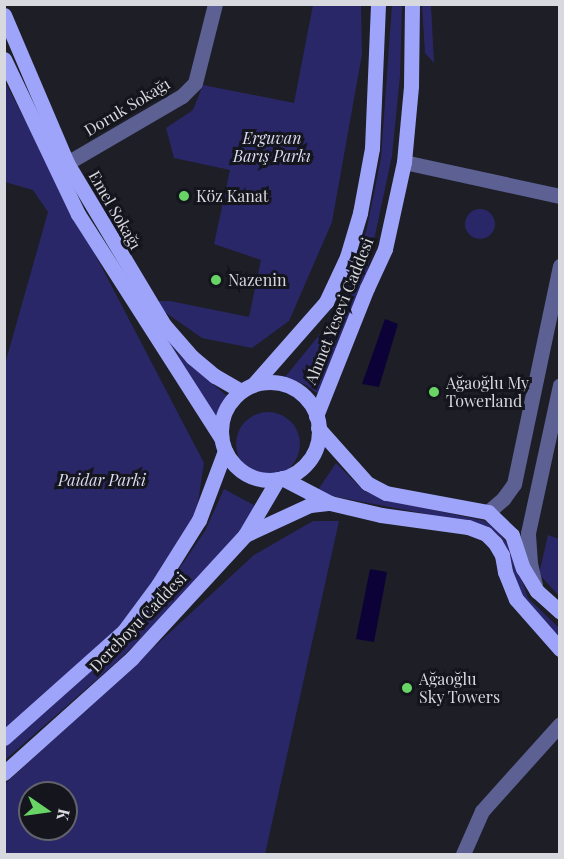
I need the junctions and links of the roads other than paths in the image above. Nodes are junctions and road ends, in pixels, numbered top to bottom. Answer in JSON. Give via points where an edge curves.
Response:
{"nodes":[{"id":1,"x":215,"y":4,"type":"edge"},
{"id":2,"x":378,"y":4,"type":"edge"},
{"id":3,"x":412,"y":4,"type":"edge"},
{"id":4,"x":4,"y":15,"type":"edge"},
{"id":5,"x":4,"y":59,"type":"edge"},
{"id":6,"x":404,"y":162,"type":"junction"},
{"id":7,"x":67,"y":163,"type":"junction"},
{"id":8,"x":560,"y":196,"type":"edge"},
{"id":9,"x":560,"y":266,"type":"edge"},
{"id":10,"x":560,"y":385,"type":"edge"},
{"id":11,"x":247,"y":388,"type":"junction"},
{"id":12,"x":317,"y":422,"type":"junction"},
{"id":13,"x":223,"y":445,"type":"junction"},
{"id":14,"x":280,"y":478,"type":"junction"},
{"id":15,"x":330,"y":503,"type":"junction"},
{"id":16,"x":488,"y":512,"type":"junction"},
{"id":17,"x":245,"y":535,"type":"junction"},
{"id":18,"x":537,"y":591,"type":"junction"},
{"id":19,"x":560,"y":612,"type":"edge"},
{"id":20,"x":560,"y":649,"type":"edge"},
{"id":21,"x":560,"y":724,"type":"edge"},
{"id":22,"x":4,"y":738,"type":"edge"},
{"id":23,"x":4,"y":773,"type":"edge"},
{"id":24,"x":463,"y":855,"type":"edge"}],
"edges":[{"from":1,"to":7,"type":"street","name":"Doruk Sokağı","via":[[195,83],[182,96]]},
{"from":2,"to":11,"type":"main road","name":"Ahmet Yesevi Caddesi","via":[[372,148],[347,257],[326,302]]},
{"from":3,"to":6,"type":"main road","name":"Ahmet Yesevi Caddesi","via":[[411,86]]},
{"from":4,"to":7,"type":"main road","name":"Emel Sokağı"},
{"from":5,"to":13,"type":"main road","name":"Emel Sokağı","via":[[78,214]]},
{"from":6,"to":8,"type":"street"},
{"from":6,"to":12,"type":"main road","name":"Ahmet Yesevi Caddesi","via":[[385,249]]},
{"from":7,"to":11,"type":"main road","name":"Emel Sokağı","via":[[164,325],[215,376]]},
{"from":9,"to":16,"type":"street","via":[[514,484]]},
{"from":10,"to":18,"type":"street","via":[[528,533]]},
{"from":11,"to":12,"type":"main road","via":[[269,382],[284,384],[309,402]]},
{"from":11,"to":13,"type":"main road","via":[[224,412]]},
{"from":12,"to":14,"type":"main road","via":[[318,440],[308,461]]},
{"from":12,"to":16,"type":"main road","via":[[367,483],[386,493]]},
{"from":13,"to":14,"type":"main road","via":[[231,460],[247,474]]},
{"from":13,"to":22,"type":"main road","name":"Dereboyu Caddesi","via":[[199,520],[124,631]]},
{"from":14,"to":15,"type":"main road"},
{"from":14,"to":17,"type":"main road","name":"Dereboyu Caddesi"},
{"from":15,"to":17,"type":"main road","via":[[310,505]]},
{"from":15,"to":20,"type":"main road","via":[[486,534],[502,555],[516,599]]},
{"from":16,"to":18,"type":"main road","via":[[513,535],[523,568]]},
{"from":17,"to":23,"type":"main road","name":"Dereboyu Caddesi","via":[[132,658]]},
{"from":18,"to":19,"type":"main road"},
{"from":21,"to":24,"type":"street","via":[[482,811]]}]}
